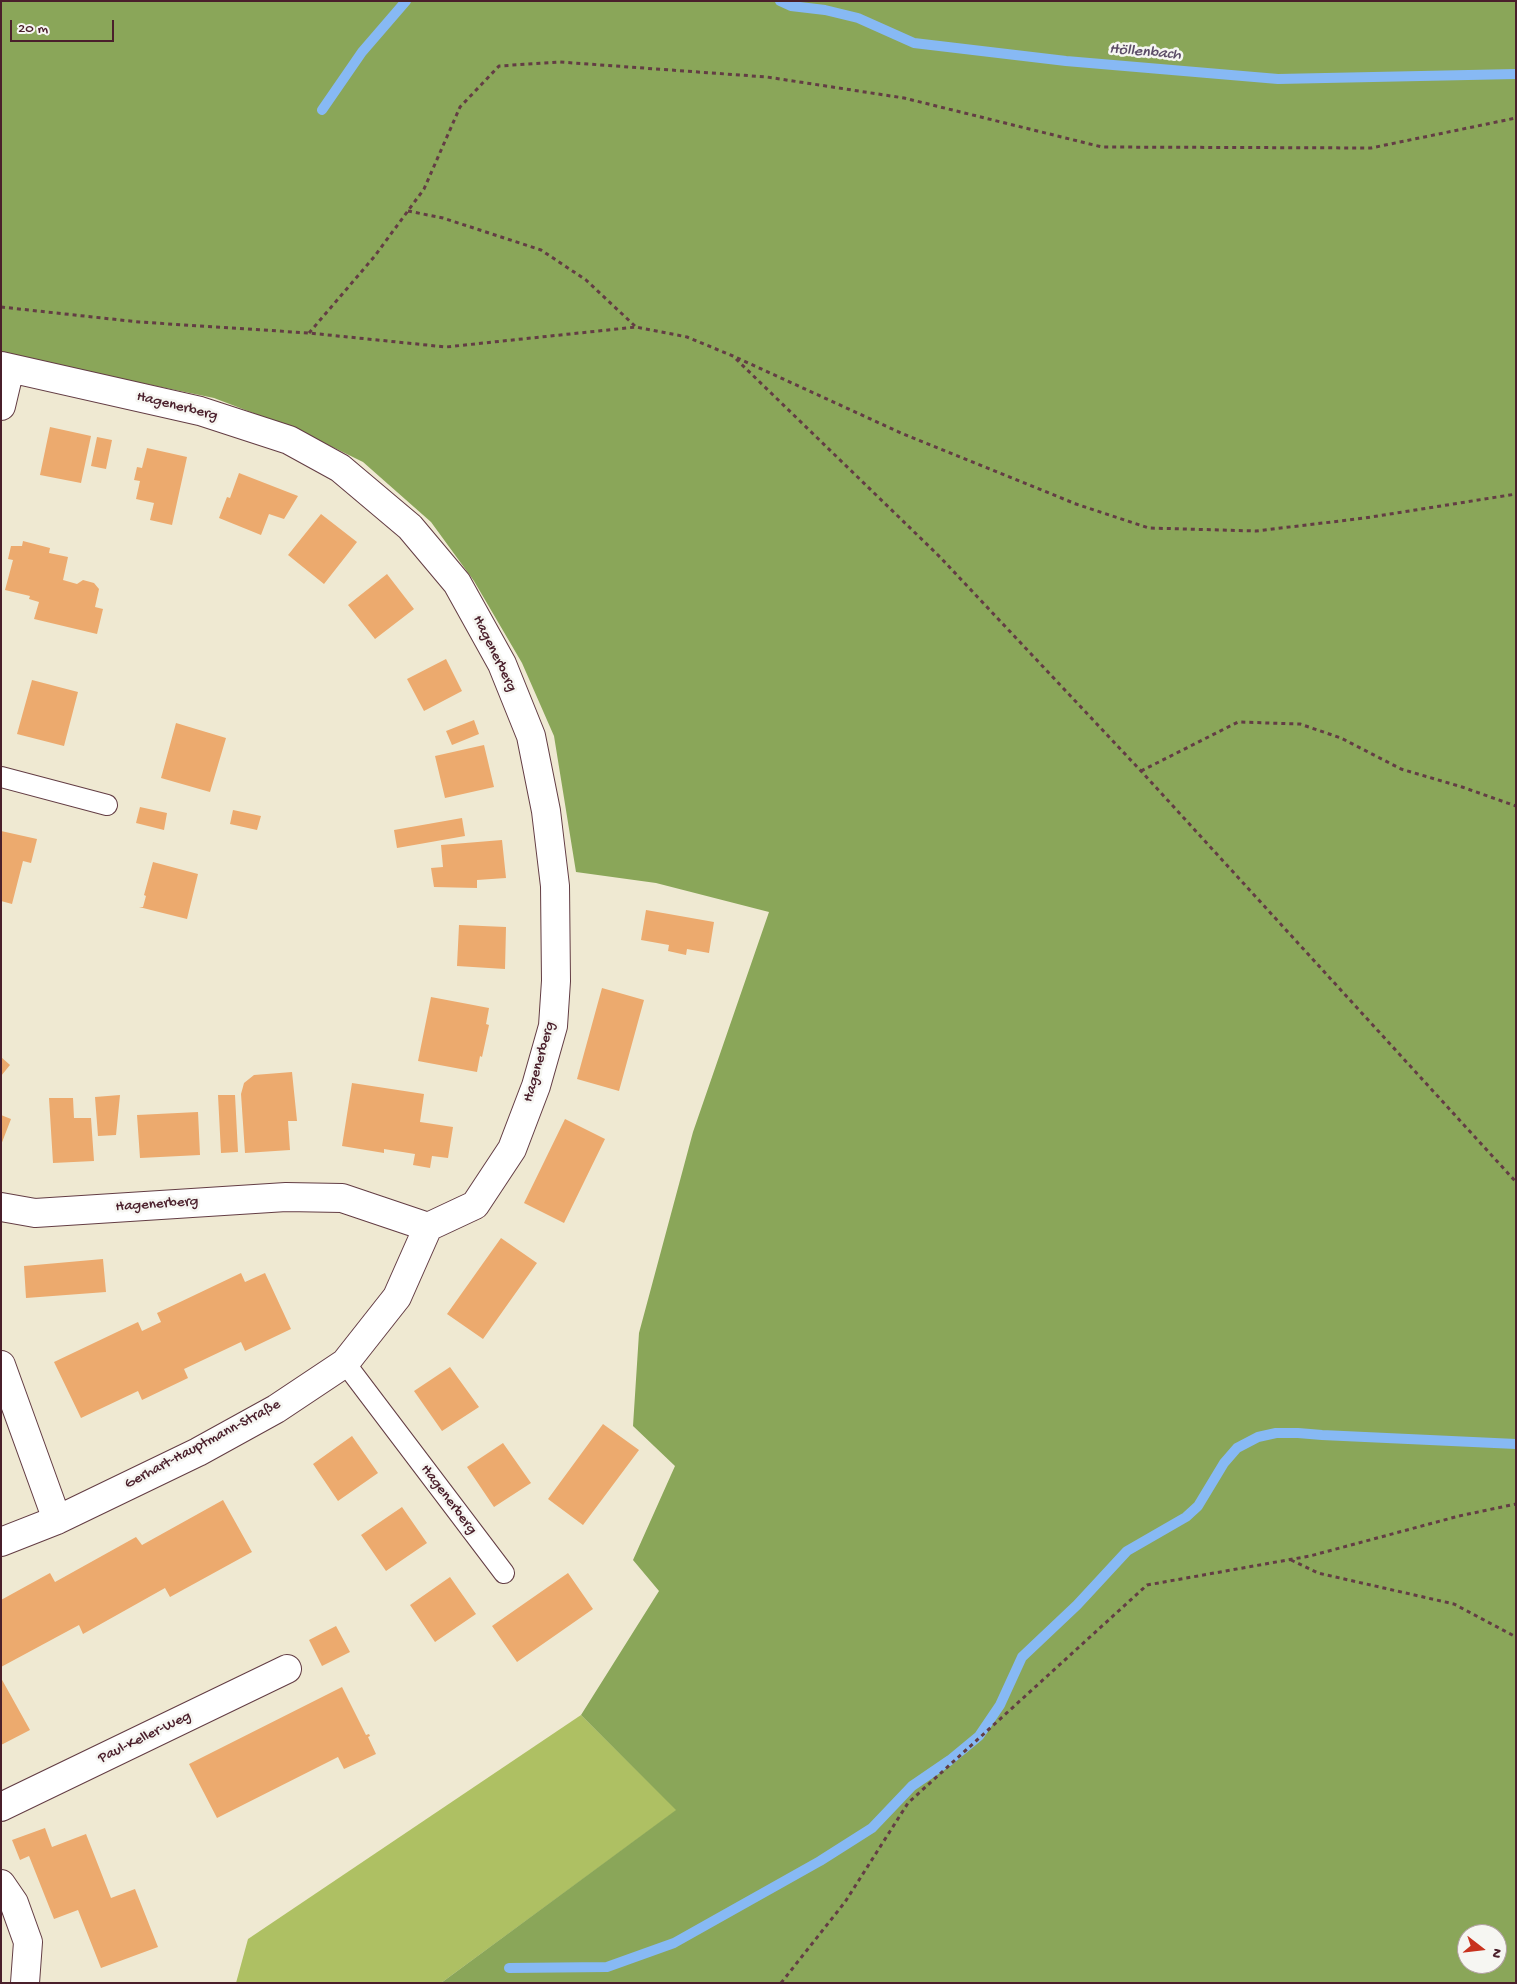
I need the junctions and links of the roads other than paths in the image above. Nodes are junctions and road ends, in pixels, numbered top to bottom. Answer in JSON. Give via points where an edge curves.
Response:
{"nodes":[{"id":1,"x":6,"y":367,"type":"edge"},
{"id":2,"x":1,"y":406,"type":"edge"},
{"id":3,"x":1,"y":777,"type":"edge"},
{"id":4,"x":106,"y":805,"type":"dead end"},
{"id":5,"x":1,"y":1207,"type":"edge"},
{"id":6,"x":428,"y":1227,"type":"junction"},
{"id":7,"x":345,"y":1362,"type":"junction"},
{"id":8,"x":1,"y":1365,"type":"edge"},
{"id":9,"x":57,"y":1520,"type":"junction"},
{"id":10,"x":1,"y":1542,"type":"edge"},
{"id":11,"x":504,"y":1573,"type":"dead end"},
{"id":12,"x":287,"y":1669,"type":"dead end"},
{"id":13,"x":1,"y":1806,"type":"edge"},
{"id":14,"x":1,"y":1884,"type":"edge"},
{"id":15,"x":26,"y":1982,"type":"edge"}],
"edges":[{"from":1,"to":2,"type":"street","name":"Hagenerberg"},
{"from":1,"to":6,"type":"street","name":"Hagenerberg","via":[[200,411],[289,440],[340,468],[410,526],[457,582],[502,664],[531,736],[546,811],[555,886],[553,1026],[536,1086],[512,1149],[475,1205]]},
{"from":3,"to":4,"type":"lane"},
{"from":5,"to":6,"type":"street","name":"Hagenerberg","via":[[35,1213],[286,1197],[342,1198]]},
{"from":6,"to":7,"type":"street","via":[[397,1297]]},
{"from":7,"to":9,"type":"street","name":"Gerhart-Hauptmann-Straße","via":[[276,1409],[198,1452]]},
{"from":7,"to":11,"type":"lane","name":"Hagenerberg"},
{"from":8,"to":9,"type":"street"},
{"from":9,"to":10,"type":"street","name":"Gerhart-Hauptmann-Straße"},
{"from":12,"to":13,"type":"street","name":"Paul-Keller-Weg"},
{"from":14,"to":15,"type":"street","via":[[14,1903],[28,1942]]}]}
